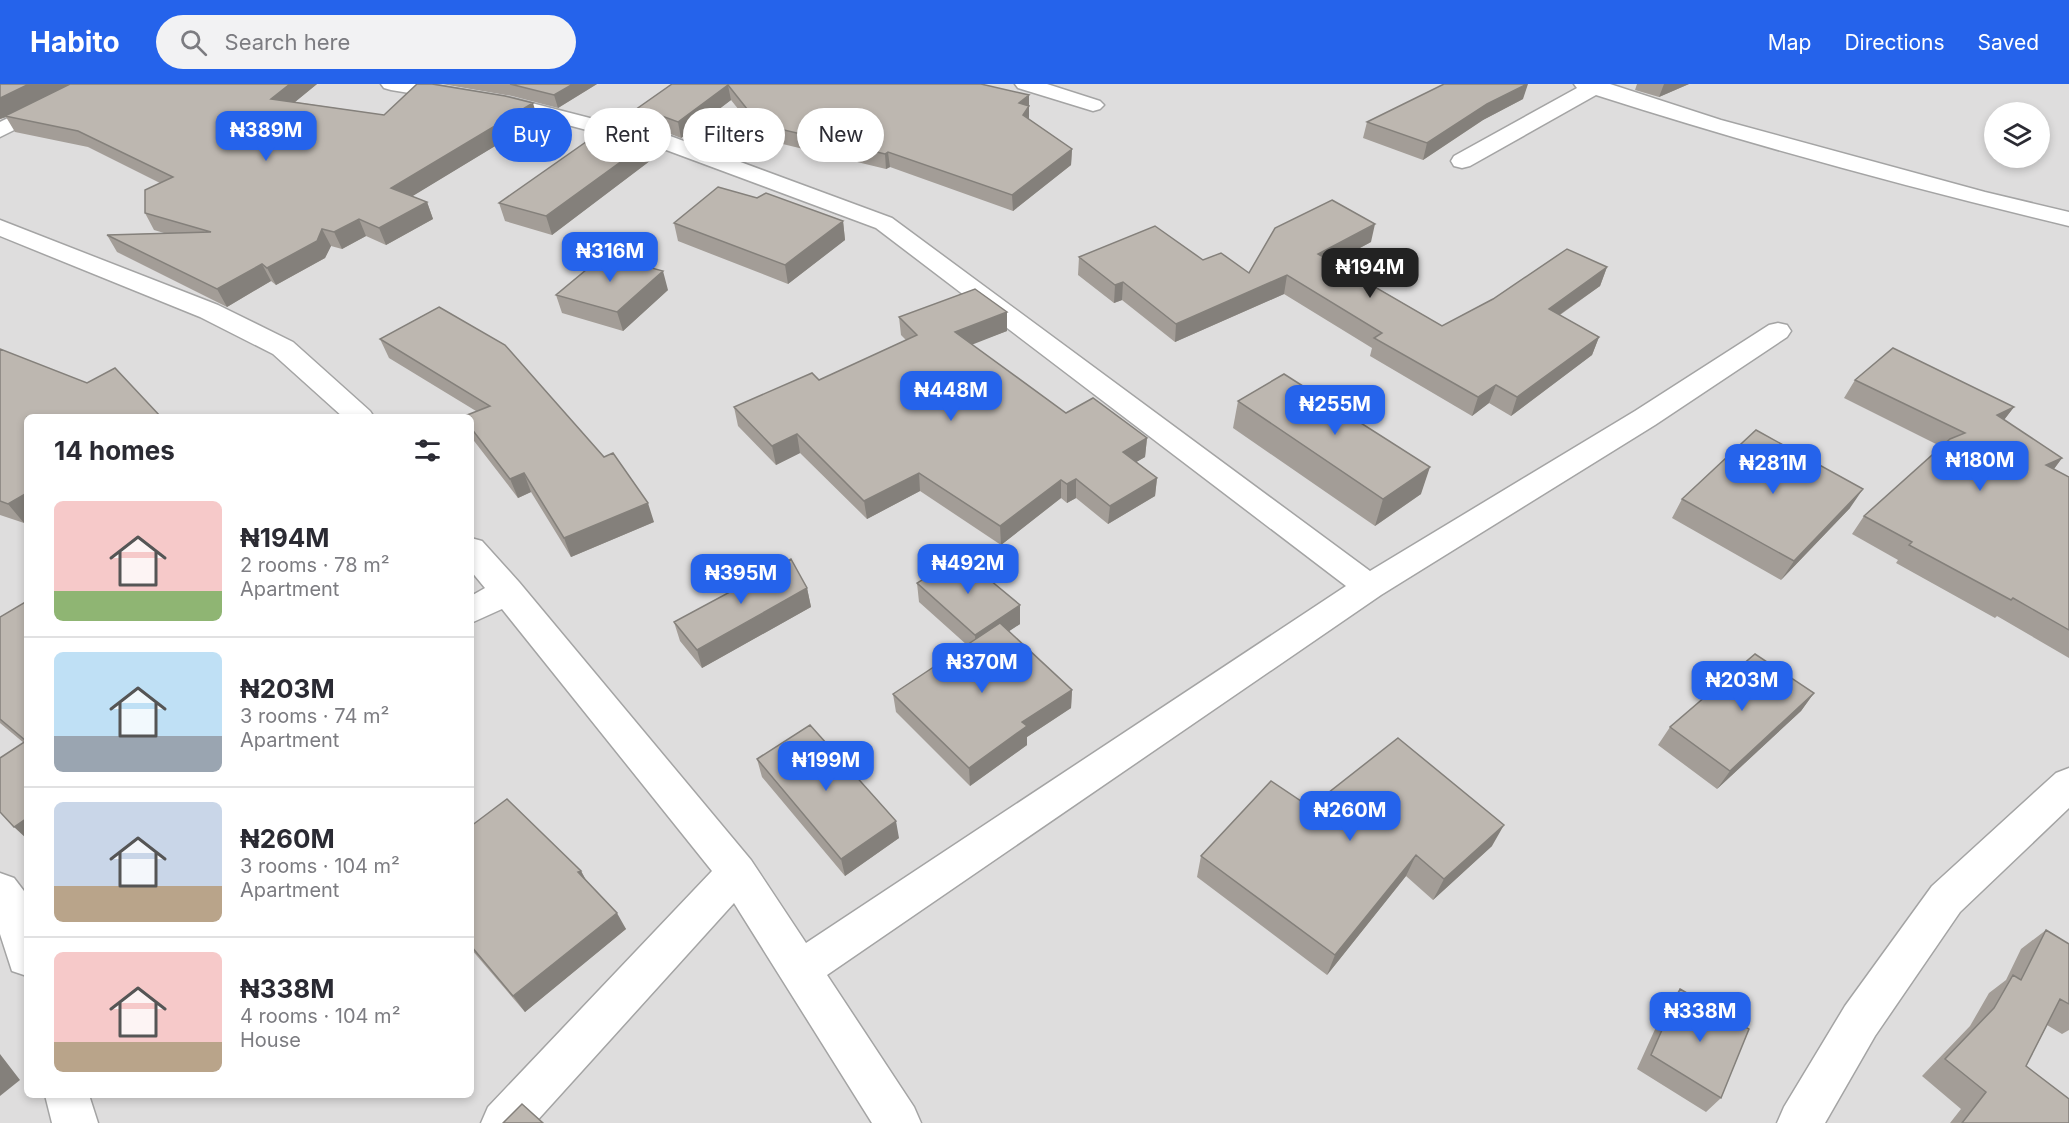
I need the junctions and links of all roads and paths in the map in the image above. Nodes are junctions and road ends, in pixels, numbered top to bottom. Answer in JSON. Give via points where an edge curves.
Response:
{"nodes":[{"id":1,"x":92,"y":84,"type":"edge"},
{"id":2,"x":391,"y":84,"type":"edge"},
{"id":3,"x":1025,"y":84,"type":"edge"},
{"id":4,"x":1593,"y":85,"type":"edge"},
{"id":5,"x":1093,"y":105,"type":"dead end"},
{"id":6,"x":0,"y":130,"type":"edge"},
{"id":7,"x":1462,"y":161,"type":"dead end"},
{"id":8,"x":2069,"y":219,"type":"edge"},
{"id":9,"x":0,"y":227,"type":"edge"},
{"id":10,"x":1778,"y":331,"type":"dead end"},
{"id":11,"x":357,"y":414,"type":"edge"},
{"id":12,"x":474,"y":552,"type":"edge"},
{"id":13,"x":1369,"y":587,"type":"junction"},
{"id":14,"x":507,"y":591,"type":"junction"},
{"id":15,"x":474,"y":609,"type":"edge"},
{"id":16,"x":2069,"y":784,"type":"edge"},
{"id":17,"x":737,"y":872,"type":"junction"},
{"id":18,"x":10,"y":904,"type":"edge"},
{"id":19,"x":24,"y":948,"type":"edge"},
{"id":20,"x":800,"y":970,"type":"junction"},
{"id":21,"x":68,"y":1098,"type":"edge"},
{"id":22,"x":75,"y":1123,"type":"edge"},
{"id":23,"x":504,"y":1123,"type":"edge"},
{"id":24,"x":898,"y":1123,"type":"edge"},
{"id":25,"x":1800,"y":1123,"type":"edge"}],
"edges":[{"from":1,"to":6,"type":"street"},
{"from":2,"to":13,"type":"street","via":[[513,104],[646,135],[884,223]]},
{"from":3,"to":5,"type":"street"},
{"from":4,"to":7,"type":"street"},
{"from":4,"to":8,"type":"street","via":[[1713,125]]},
{"from":9,"to":11,"type":"street","via":[[209,311],[283,348]]},
{"from":10,"to":13,"type":"street","via":[[1645,418]]},
{"from":12,"to":14,"type":"street"},
{"from":13,"to":20,"type":"street"},
{"from":14,"to":15,"type":"street"},
{"from":14,"to":17,"type":"street"},
{"from":16,"to":25,"type":"street","via":[[1946,899],[1860,1021]]},
{"from":17,"to":20,"type":"street"},
{"from":17,"to":23,"type":"street"},
{"from":18,"to":19,"type":"street"},
{"from":20,"to":24,"type":"street"},
{"from":21,"to":22,"type":"street"}]}
